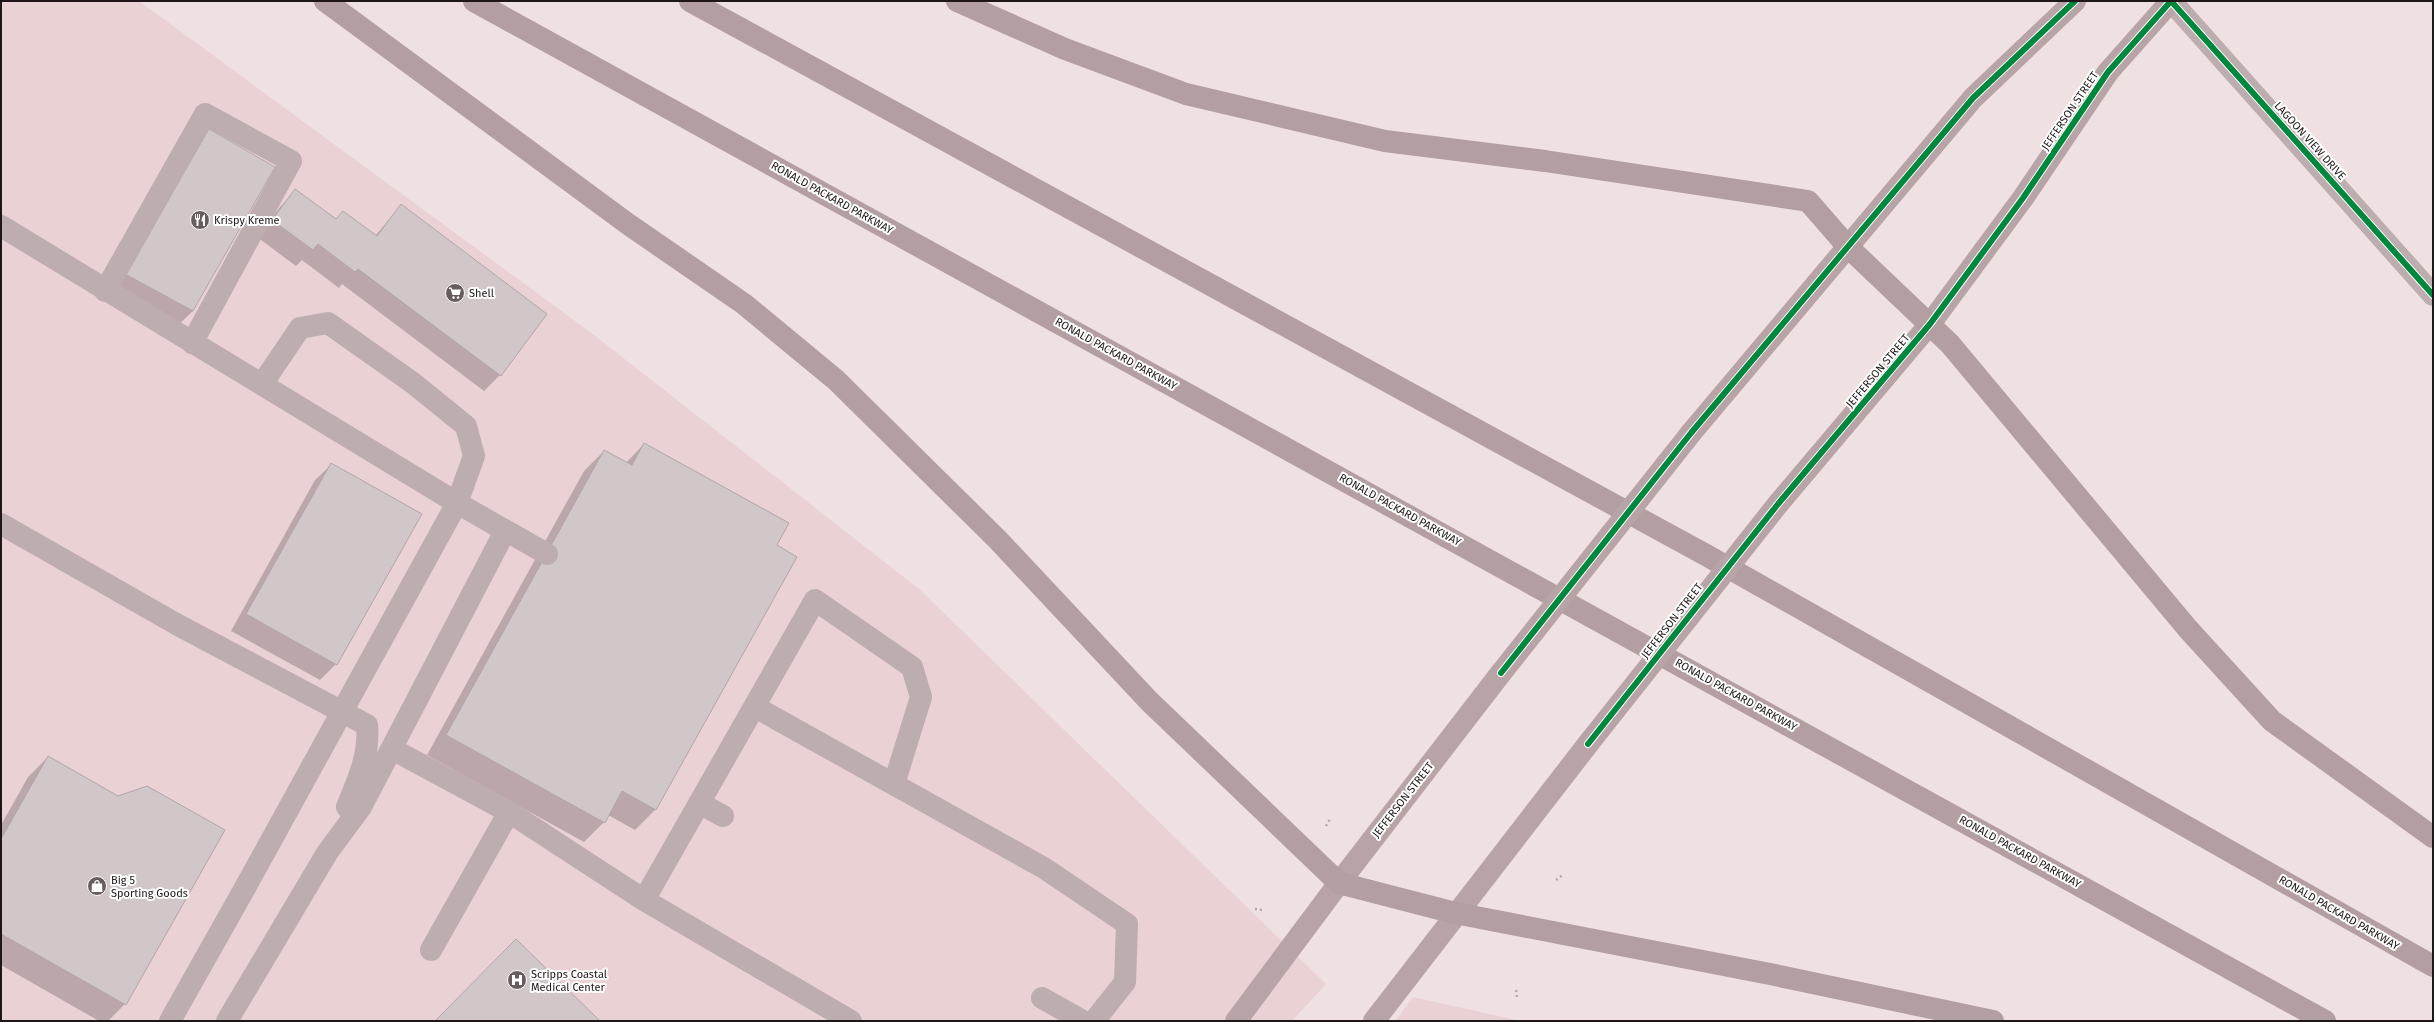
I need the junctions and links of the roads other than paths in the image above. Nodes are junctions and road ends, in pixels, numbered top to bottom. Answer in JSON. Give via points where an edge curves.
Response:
{"nodes":[{"id":1,"x":325,"y":1,"type":"edge"},
{"id":2,"x":474,"y":1,"type":"edge"},
{"id":3,"x":690,"y":1,"type":"edge"},
{"id":4,"x":957,"y":1,"type":"edge"},
{"id":5,"x":2076,"y":1,"type":"edge"},
{"id":6,"x":2171,"y":1,"type":"edge"},
{"id":7,"x":1,"y":226,"type":"edge"},
{"id":8,"x":1848,"y":247,"type":"junction"},
{"id":9,"x":105,"y":291,"type":"junction"},
{"id":10,"x":2433,"y":295,"type":"edge"},
{"id":11,"x":1930,"y":324,"type":"junction"},
{"id":12,"x":192,"y":342,"type":"junction"},
{"id":13,"x":262,"y":384,"type":"junction"},
{"id":14,"x":457,"y":503,"type":"junction"},
{"id":15,"x":1,"y":524,"type":"edge"},
{"id":16,"x":505,"y":530,"type":"junction"},
{"id":17,"x":547,"y":554,"type":"dead end"},
{"id":18,"x":755,"y":707,"type":"junction"},
{"id":19,"x":342,"y":711,"type":"junction"},
{"id":20,"x":392,"y":749,"type":"junction"},
{"id":21,"x":894,"y":784,"type":"junction"},
{"id":22,"x":699,"y":803,"type":"junction"},
{"id":23,"x":509,"y":812,"type":"junction"},
{"id":24,"x":723,"y":816,"type":"dead end"},
{"id":25,"x":2433,"y":837,"type":"edge"},
{"id":26,"x":327,"y":853,"type":"junction"},
{"id":27,"x":1339,"y":883,"type":"junction"},
{"id":28,"x":644,"y":900,"type":"junction"},
{"id":29,"x":1455,"y":913,"type":"junction"},
{"id":30,"x":431,"y":950,"type":"dead end"},
{"id":31,"x":2433,"y":966,"type":"edge"},
{"id":32,"x":1042,"y":998,"type":"dead end"},
{"id":33,"x":170,"y":1021,"type":"edge"},
{"id":34,"x":227,"y":1021,"type":"edge"},
{"id":35,"x":851,"y":1021,"type":"edge"},
{"id":36,"x":1083,"y":1021,"type":"edge"},
{"id":37,"x":1094,"y":1021,"type":"edge"},
{"id":38,"x":1236,"y":1021,"type":"edge"},
{"id":39,"x":1374,"y":1021,"type":"edge"},
{"id":40,"x":1994,"y":1021,"type":"edge"},
{"id":41,"x":2325,"y":1021,"type":"edge"}],
"edges":[{"from":1,"to":27,"type":"highway","via":[[628,224],[744,304],[836,380],[998,540],[1149,701]]},
{"from":2,"to":41,"type":"highway","name":"RONALD PACKARD PARKWAY"},
{"from":3,"to":31,"type":"highway","name":"RONALD PACKARD PARKWAY","via":[[1706,555]]},
{"from":4,"to":8,"type":"highway","via":[[1065,48],[1186,94],[1355,134],[1385,141],[1545,161],[1808,201]]},
{"from":5,"to":8,"type":"main road","name":"JEFFERSON STREET","via":[[1973,98]]},
{"from":6,"to":10,"type":"street","name":"LAGOON VIEW DRIVE"},
{"from":6,"to":11,"type":"main road","name":"JEFFERSON STREET","via":[[2108,72],[2023,198]]},
{"from":7,"to":9,"type":"street"},
{"from":8,"to":11,"type":"highway"},
{"from":8,"to":27,"type":"main road","name":"JEFFERSON STREET","bridge":true,"via":[[1691,433]]},
{"from":9,"to":12,"type":"street"},
{"from":9,"to":12,"type":"street","via":[[205,114],[291,161]]},
{"from":11,"to":25,"type":"highway","via":[[1976,374],[2188,630],[2272,721]]},
{"from":11,"to":29,"type":"main road","name":"JEFFERSON STREET","bridge":true,"via":[[1778,504]]},
{"from":12,"to":13,"type":"street"},
{"from":13,"to":14,"type":"street"},
{"from":13,"to":14,"type":"street","via":[[300,328],[328,323],[413,383],[466,426],[474,456]]},
{"from":14,"to":16,"type":"street"},
{"from":14,"to":19,"type":"street"},
{"from":15,"to":19,"type":"street","via":[[178,625]]},
{"from":16,"to":17,"type":"street"},
{"from":16,"to":20,"type":"street"},
{"from":18,"to":21,"type":"street"},
{"from":18,"to":21,"type":"street","via":[[815,600],[912,667],[921,697]]},
{"from":18,"to":22,"type":"street"},
{"from":19,"to":26,"type":"street","via":[[367,725],[369,743],[360,777]]},
{"from":19,"to":33,"type":"street"},
{"from":20,"to":23,"type":"street"},
{"from":20,"to":26,"type":"street","via":[[362,807]]},
{"from":21,"to":37,"type":"street","via":[[1044,868],[1127,924],[1125,982]]},
{"from":22,"to":24,"type":"street"},
{"from":22,"to":28,"type":"street"},
{"from":23,"to":28,"type":"street"},
{"from":23,"to":30,"type":"street"},
{"from":26,"to":34,"type":"street"},
{"from":27,"to":29,"type":"highway"},
{"from":27,"to":38,"type":"main road","name":"JEFFERSON STREET"},
{"from":28,"to":35,"type":"street"},
{"from":29,"to":39,"type":"main road","name":"JEFFERSON STREET"},
{"from":29,"to":40,"type":"highway"},
{"from":32,"to":36,"type":"street"}]}
